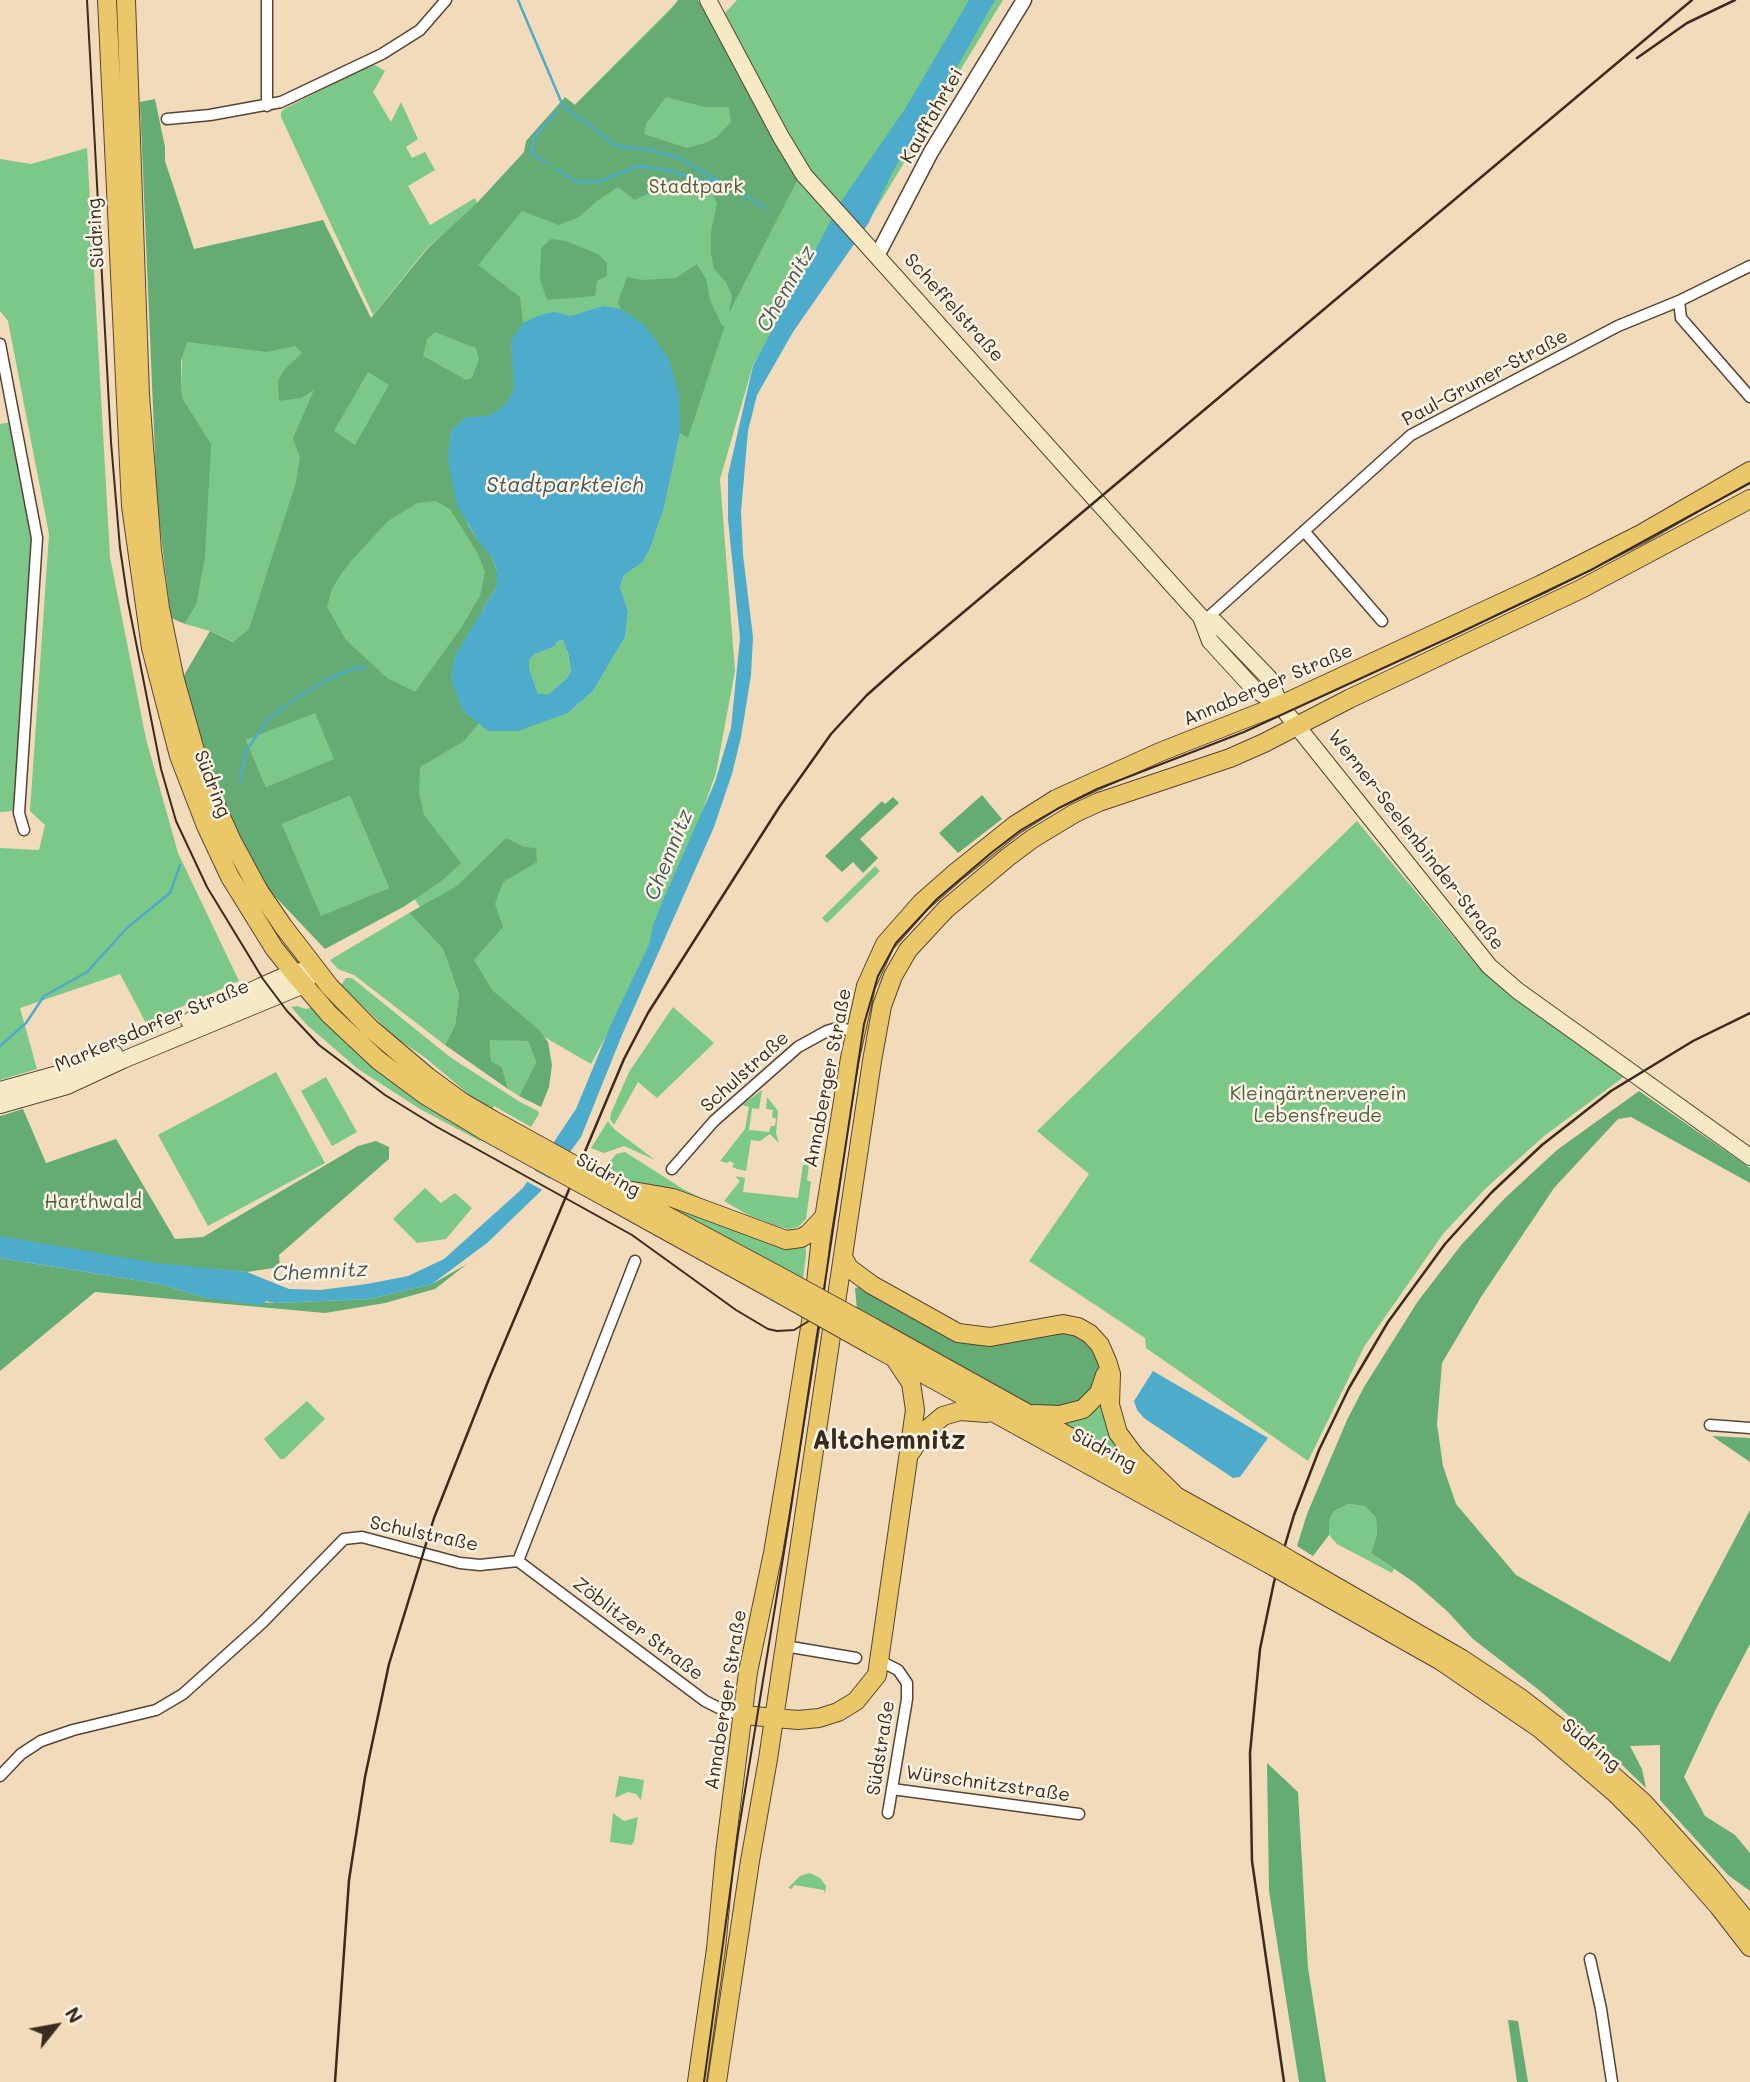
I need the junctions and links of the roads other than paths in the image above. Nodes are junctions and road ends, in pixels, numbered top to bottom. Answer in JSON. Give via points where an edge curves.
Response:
{"nodes":[{"id":1,"x":107,"y":0,"type":"edge"},
{"id":2,"x":126,"y":0,"type":"edge"},
{"id":3,"x":267,"y":0,"type":"edge"},
{"id":4,"x":446,"y":0,"type":"edge"},
{"id":5,"x":708,"y":0,"type":"edge"},
{"id":6,"x":1024,"y":0,"type":"edge"},
{"id":7,"x":267,"y":106,"type":"junction"},
{"id":8,"x":167,"y":119,"type":"dead end"},
{"id":9,"x":877,"y":254,"type":"junction"},
{"id":10,"x":1750,"y":266,"type":"edge"},
{"id":11,"x":1679,"y":301,"type":"junction"},
{"id":12,"x":0,"y":344,"type":"edge"},
{"id":13,"x":1750,"y":397,"type":"edge"},
{"id":14,"x":1750,"y":471,"type":"edge"},
{"id":15,"x":1750,"y":499,"type":"edge"},
{"id":16,"x":1304,"y":531,"type":"junction"},
{"id":17,"x":1204,"y":621,"type":"junction"},
{"id":18,"x":1382,"y":621,"type":"dead end"},
{"id":19,"x":1290,"y":716,"type":"junction"},
{"id":20,"x":24,"y":831,"type":"dead end"},
{"id":21,"x":308,"y":973,"type":"junction"},
{"id":22,"x":856,"y":1031,"type":"junction"},
{"id":23,"x":0,"y":1090,"type":"edge"},
{"id":24,"x":0,"y":1105,"type":"edge"},
{"id":25,"x":1750,"y":1157,"type":"edge"},
{"id":26,"x":672,"y":1169,"type":"dead end"},
{"id":27,"x":612,"y":1194,"type":"junction"},
{"id":28,"x":824,"y":1217,"type":"junction"},
{"id":29,"x":843,"y":1257,"type":"junction"},
{"id":30,"x":635,"y":1261,"type":"dead end"},
{"id":31,"x":872,"y":1286,"type":"junction"},
{"id":32,"x":836,"y":1303,"type":"junction"},
{"id":33,"x":873,"y":1336,"type":"junction"},
{"id":34,"x":895,"y":1359,"type":"junction"},
{"id":35,"x":1107,"y":1361,"type":"junction"},
{"id":36,"x":938,"y":1382,"type":"junction"},
{"id":37,"x":984,"y":1389,"type":"junction"},
{"id":38,"x":915,"y":1410,"type":"junction"},
{"id":39,"x":1029,"y":1413,"type":"junction"},
{"id":40,"x":997,"y":1415,"type":"junction"},
{"id":41,"x":1710,"y":1425,"type":"dead end"},
{"id":42,"x":1750,"y":1428,"type":"edge"},
{"id":43,"x":909,"y":1455,"type":"junction"},
{"id":44,"x":1174,"y":1494,"type":"junction"},
{"id":45,"x":1271,"y":1557,"type":"junction"},
{"id":46,"x":518,"y":1561,"type":"junction"},
{"id":47,"x":1293,"y":1570,"type":"junction"},
{"id":48,"x":785,"y":1646,"type":"junction"},
{"id":49,"x":856,"y":1658,"type":"dead end"},
{"id":50,"x":880,"y":1661,"type":"junction"},
{"id":51,"x":743,"y":1715,"type":"junction"},
{"id":52,"x":774,"y":1718,"type":"junction"},
{"id":53,"x":0,"y":1776,"type":"edge"},
{"id":54,"x":892,"y":1789,"type":"junction"},
{"id":55,"x":888,"y":1813,"type":"dead end"},
{"id":56,"x":1079,"y":1814,"type":"dead end"},
{"id":57,"x":1708,"y":1884,"type":"junction"},
{"id":58,"x":1750,"y":1925,"type":"edge"},
{"id":59,"x":1750,"y":1947,"type":"edge"},
{"id":60,"x":1590,"y":1959,"type":"dead end"},
{"id":61,"x":697,"y":2082,"type":"edge"},
{"id":62,"x":717,"y":2082,"type":"edge"},
{"id":63,"x":1612,"y":2082,"type":"edge"}],
"edges":[{"from":1,"to":21,"type":"main road","name":"Südring","via":[[131,506],[151,648],[171,730],[206,827],[244,902]]},
{"from":2,"to":21,"type":"main road","name":"Südring","via":[[140,394],[160,608],[202,775],[232,841]]},
{"from":3,"to":7,"type":"street"},
{"from":4,"to":7,"type":"street","via":[[421,30],[382,54]]},
{"from":5,"to":9,"type":"main road","name":"Scheffelstraße","via":[[804,175]]},
{"from":6,"to":9,"type":"street","name":"Kauffahrtei","via":[[931,152]]},
{"from":7,"to":8,"type":"street"},
{"from":9,"to":17,"type":"main road","name":"Scheffelstraße"},
{"from":10,"to":11,"type":"street","name":"Paul-Gruner-Straße"},
{"from":11,"to":13,"type":"street","via":[[1681,318]]},
{"from":11,"to":16,"type":"street","name":"Paul-Gruner-Straße","via":[[1618,326],[1411,435]]},
{"from":12,"to":20,"type":"street","via":[[37,538],[19,813]]},
{"from":14,"to":19,"type":"main road","name":"Annaberger Straße","via":[[1582,565]]},
{"from":15,"to":19,"type":"main road","name":"Annaberger Straße","via":[[1581,589]]},
{"from":16,"to":17,"type":"street","name":"Paul-Gruner-Straße"},
{"from":16,"to":18,"type":"street"},
{"from":17,"to":19,"type":"main road","name":"Scheffelstraße","via":[[1210,641],[1254,689]]},
{"from":19,"to":22,"type":"main road","name":"Annaberger Straße","via":[[1083,785],[1004,833],[920,903],[885,944],[866,986]]},
{"from":19,"to":25,"type":"main road","name":"Werner-Seelenbinder-Straße","via":[[1489,966]]},
{"from":19,"to":29,"type":"main road","name":"Annaberger Straße","via":[[1230,758],[1109,798],[1064,819],[1008,856],[917,938],[893,976],[882,1006]]},
{"from":21,"to":23,"type":"main road","name":"Markersdorfer Straße","via":[[65,1072]]},
{"from":21,"to":24,"type":"main road","name":"Markersdorfer Straße","via":[[67,1086]]},
{"from":21,"to":27,"type":"main road","name":"Südring","bridge":true,"via":[[341,1026],[425,1095]]},
{"from":22,"to":26,"type":"street","name":"Schulstraße","via":[[837,1028],[798,1047],[714,1121]]},
{"from":22,"to":28,"type":"main road","name":"Annaberger Straße"},
{"from":27,"to":28,"type":"main road","via":[[673,1198],[786,1240],[808,1234]]},
{"from":27,"to":33,"type":"main road","name":"Südring","bridge":true},
{"from":28,"to":51,"type":"main road","name":"Annaberger Straße","via":[[808,1342]]},
{"from":29,"to":31,"type":"main road","via":[[854,1273]]},
{"from":29,"to":32,"type":"main road","name":"Annaberger Straße"},
{"from":30,"to":46,"type":"street"},
{"from":31,"to":32,"type":"main road","via":[[852,1290]]},
{"from":31,"to":35,"type":"main road","via":[[968,1335],[990,1337],[1054,1325],[1078,1328],[1095,1338]]},
{"from":32,"to":48,"type":"main road","name":"Annaberger Straße"},
{"from":33,"to":34,"type":"main road","name":"Südring"},
{"from":33,"to":37,"type":"main road","name":"Südring"},
{"from":34,"to":36,"type":"main road","name":"Südring"},
{"from":34,"to":38,"type":"main road","via":[[911,1383]]},
{"from":35,"to":39,"type":"main road","via":[[1099,1393],[1083,1409],[1059,1415]]},
{"from":35,"to":44,"type":"main road","via":[[1110,1405],[1118,1433]]},
{"from":36,"to":37,"type":"main road"},
{"from":36,"to":38,"type":"main road","via":[[923,1394]]},
{"from":36,"to":40,"type":"main road","name":"Südring"},
{"from":37,"to":39,"type":"main road","name":"Südring"},
{"from":38,"to":43,"type":"main road"},
{"from":39,"to":44,"type":"main road","name":"Südring"},
{"from":40,"to":43,"type":"main road","via":[[960,1411],[943,1416],[924,1432]]},
{"from":40,"to":45,"type":"main road","name":"Südring"},
{"from":41,"to":42,"type":"street"},
{"from":43,"to":50,"type":"main road"},
{"from":44,"to":45,"type":"main road","name":"Südring"},
{"from":45,"to":47,"type":"main road","name":"Südring","bridge":true},
{"from":46,"to":51,"type":"street","name":"Zöblitzer Straße","via":[[705,1701]]},
{"from":46,"to":53,"type":"street","name":"Schulstraße","via":[[460,1563],[362,1537],[344,1539],[262,1623],[183,1694],[156,1710],[41,1741]]},
{"from":47,"to":57,"type":"main road","name":"Südring","via":[[1441,1661],[1538,1728],[1593,1773]]},
{"from":47,"to":57,"type":"main road","name":"Südring","via":[[1401,1622],[1502,1685],[1573,1739],[1643,1802]]},
{"from":48,"to":49,"type":"street"},
{"from":48,"to":52,"type":"main road","name":"Annaberger Straße"},
{"from":50,"to":52,"type":"main road","via":[[869,1686],[838,1712],[802,1720]]},
{"from":50,"to":54,"type":"street","name":"Südstraße","via":[[898,1670],[907,1683]]},
{"from":51,"to":52,"type":"main road"},
{"from":51,"to":61,"type":"main road","name":"Annaberger Straße"},
{"from":52,"to":62,"type":"main road","name":"Annaberger Straße"},
{"from":54,"to":55,"type":"street","name":"Südstraße"},
{"from":54,"to":56,"type":"street","name":"Würschnitzstraße"},
{"from":57,"to":58,"type":"main road","name":"Südring"},
{"from":57,"to":59,"type":"main road","name":"Südring"},
{"from":60,"to":63,"type":"street"}]}
